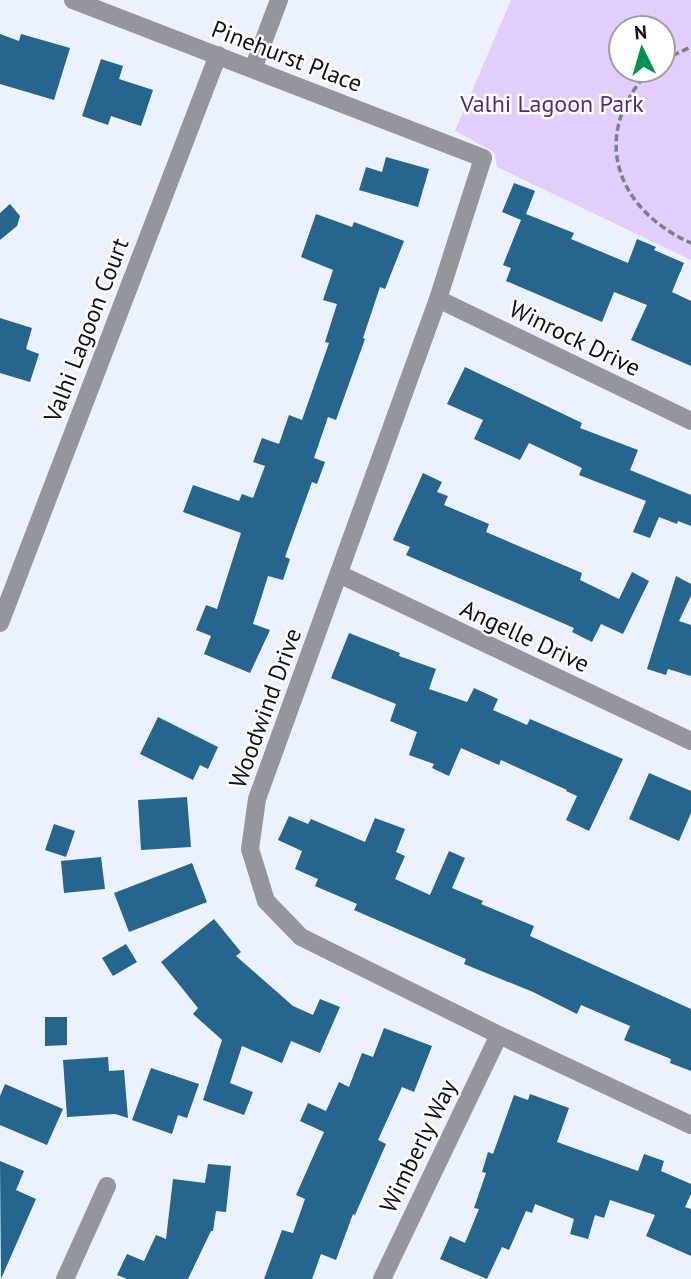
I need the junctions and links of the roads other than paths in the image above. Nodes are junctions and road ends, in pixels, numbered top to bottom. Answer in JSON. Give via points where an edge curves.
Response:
{"nodes":[{"id":1,"x":73,"y":0,"type":"edge"},
{"id":2,"x":279,"y":0,"type":"edge"},
{"id":3,"x":218,"y":55,"type":"junction"},
{"id":4,"x":253,"y":69,"type":"junction"},
{"id":5,"x":483,"y":158,"type":"joint"},
{"id":6,"x":438,"y":299,"type":"junction"},
{"id":7,"x":691,"y":421,"type":"edge"},
{"id":8,"x":339,"y":574,"type":"junction"},
{"id":9,"x":0,"y":623,"type":"edge"},
{"id":10,"x":691,"y":741,"type":"edge"},
{"id":11,"x":499,"y":1035,"type":"junction"},
{"id":12,"x":691,"y":1125,"type":"edge"},
{"id":13,"x":107,"y":1186,"type":"dead end"},
{"id":14,"x":65,"y":1279,"type":"edge"},
{"id":15,"x":382,"y":1279,"type":"edge"}],
"edges":[{"from":1,"to":3,"type":"street","name":"Pinehurst Place"},
{"from":2,"to":4,"type":"street"},
{"from":3,"to":4,"type":"street","name":"Pinehurst Place"},
{"from":3,"to":9,"type":"street","name":"Valhi Lagoon Court"},
{"from":4,"to":5,"type":"street","name":"Pinehurst Place"},
{"from":5,"to":6,"type":"street","name":"Woodwind Drive"},
{"from":6,"to":7,"type":"street","name":"Winrock Drive"},
{"from":6,"to":8,"type":"street","name":"Woodwind Drive"},
{"from":8,"to":10,"type":"street","name":"Angelle Drive"},
{"from":8,"to":11,"type":"street","name":"Woodwind Drive","via":[[257,799],[250,849],[266,901],[301,937]]},
{"from":11,"to":12,"type":"street","name":"Woodwind Drive"},
{"from":11,"to":15,"type":"street","name":"Wimberly Way"},
{"from":13,"to":14,"type":"street"}]}
